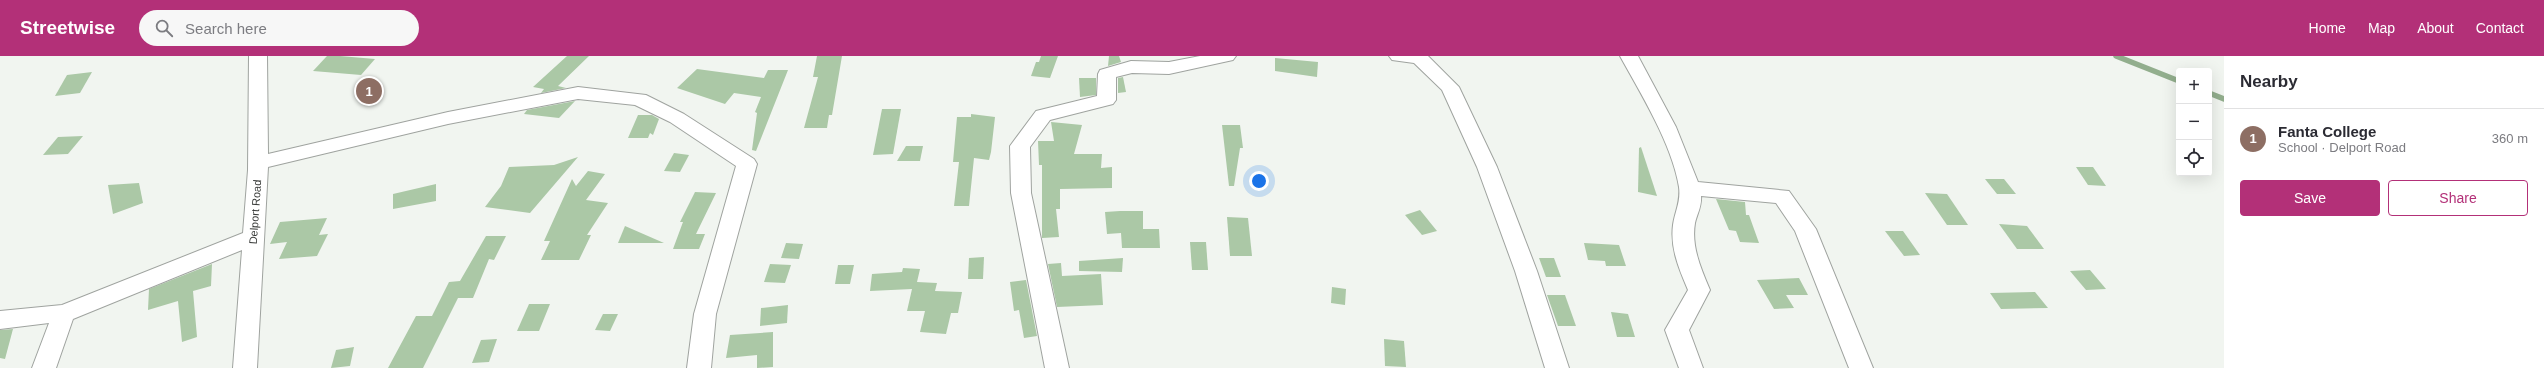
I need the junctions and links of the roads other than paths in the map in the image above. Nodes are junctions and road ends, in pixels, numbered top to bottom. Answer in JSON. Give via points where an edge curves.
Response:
{"nodes":[{"id":1,"x":258,"y":56,"type":"edge"},
{"id":2,"x":1227,"y":56,"type":"edge"},
{"id":3,"x":1398,"y":56,"type":"edge"},
{"id":4,"x":1630,"y":56,"type":"edge"},
{"id":5,"x":258,"y":163,"type":"junction"},
{"id":6,"x":1689,"y":188,"type":"junction"},
{"id":7,"x":253,"y":237,"type":"junction"},
{"id":8,"x":64,"y":313,"type":"junction"},
{"id":9,"x":0,"y":320,"type":"edge"},
{"id":10,"x":44,"y":368,"type":"edge"},
{"id":11,"x":245,"y":368,"type":"edge"},
{"id":12,"x":699,"y":368,"type":"edge"},
{"id":13,"x":1057,"y":368,"type":"edge"},
{"id":14,"x":1557,"y":368,"type":"edge"},
{"id":15,"x":1691,"y":368,"type":"edge"},
{"id":16,"x":1861,"y":368,"type":"edge"}],
"edges":[{"from":1,"to":5,"type":"street","name":"Delport Road"},
{"from":2,"to":13,"type":"street","via":[[1169,68],[1131,68],[1107,74],[1106,100],[1043,114],[1020,146],[1021,193]]},
{"from":3,"to":14,"type":"street","via":[[1419,58],[1450,87],[1487,167],[1526,270]]},
{"from":4,"to":6,"type":"street","via":[[1652,97],[1687,176]]},
{"from":5,"to":7,"type":"street","name":"Delport Road"},
{"from":5,"to":12,"type":"street","via":[[448,118],[578,93],[639,99],[677,118],[747,164],[705,314]]},
{"from":6,"to":15,"type":"street","via":[[1691,199],[1684,225],[1687,262],[1699,290],[1677,330]]},
{"from":6,"to":16,"type":"street","via":[[1782,196],[1805,229]]},
{"from":7,"to":8,"type":"street"},
{"from":7,"to":11,"type":"street","name":"Delport Road"},
{"from":8,"to":9,"type":"street"},
{"from":8,"to":10,"type":"street"}]}
